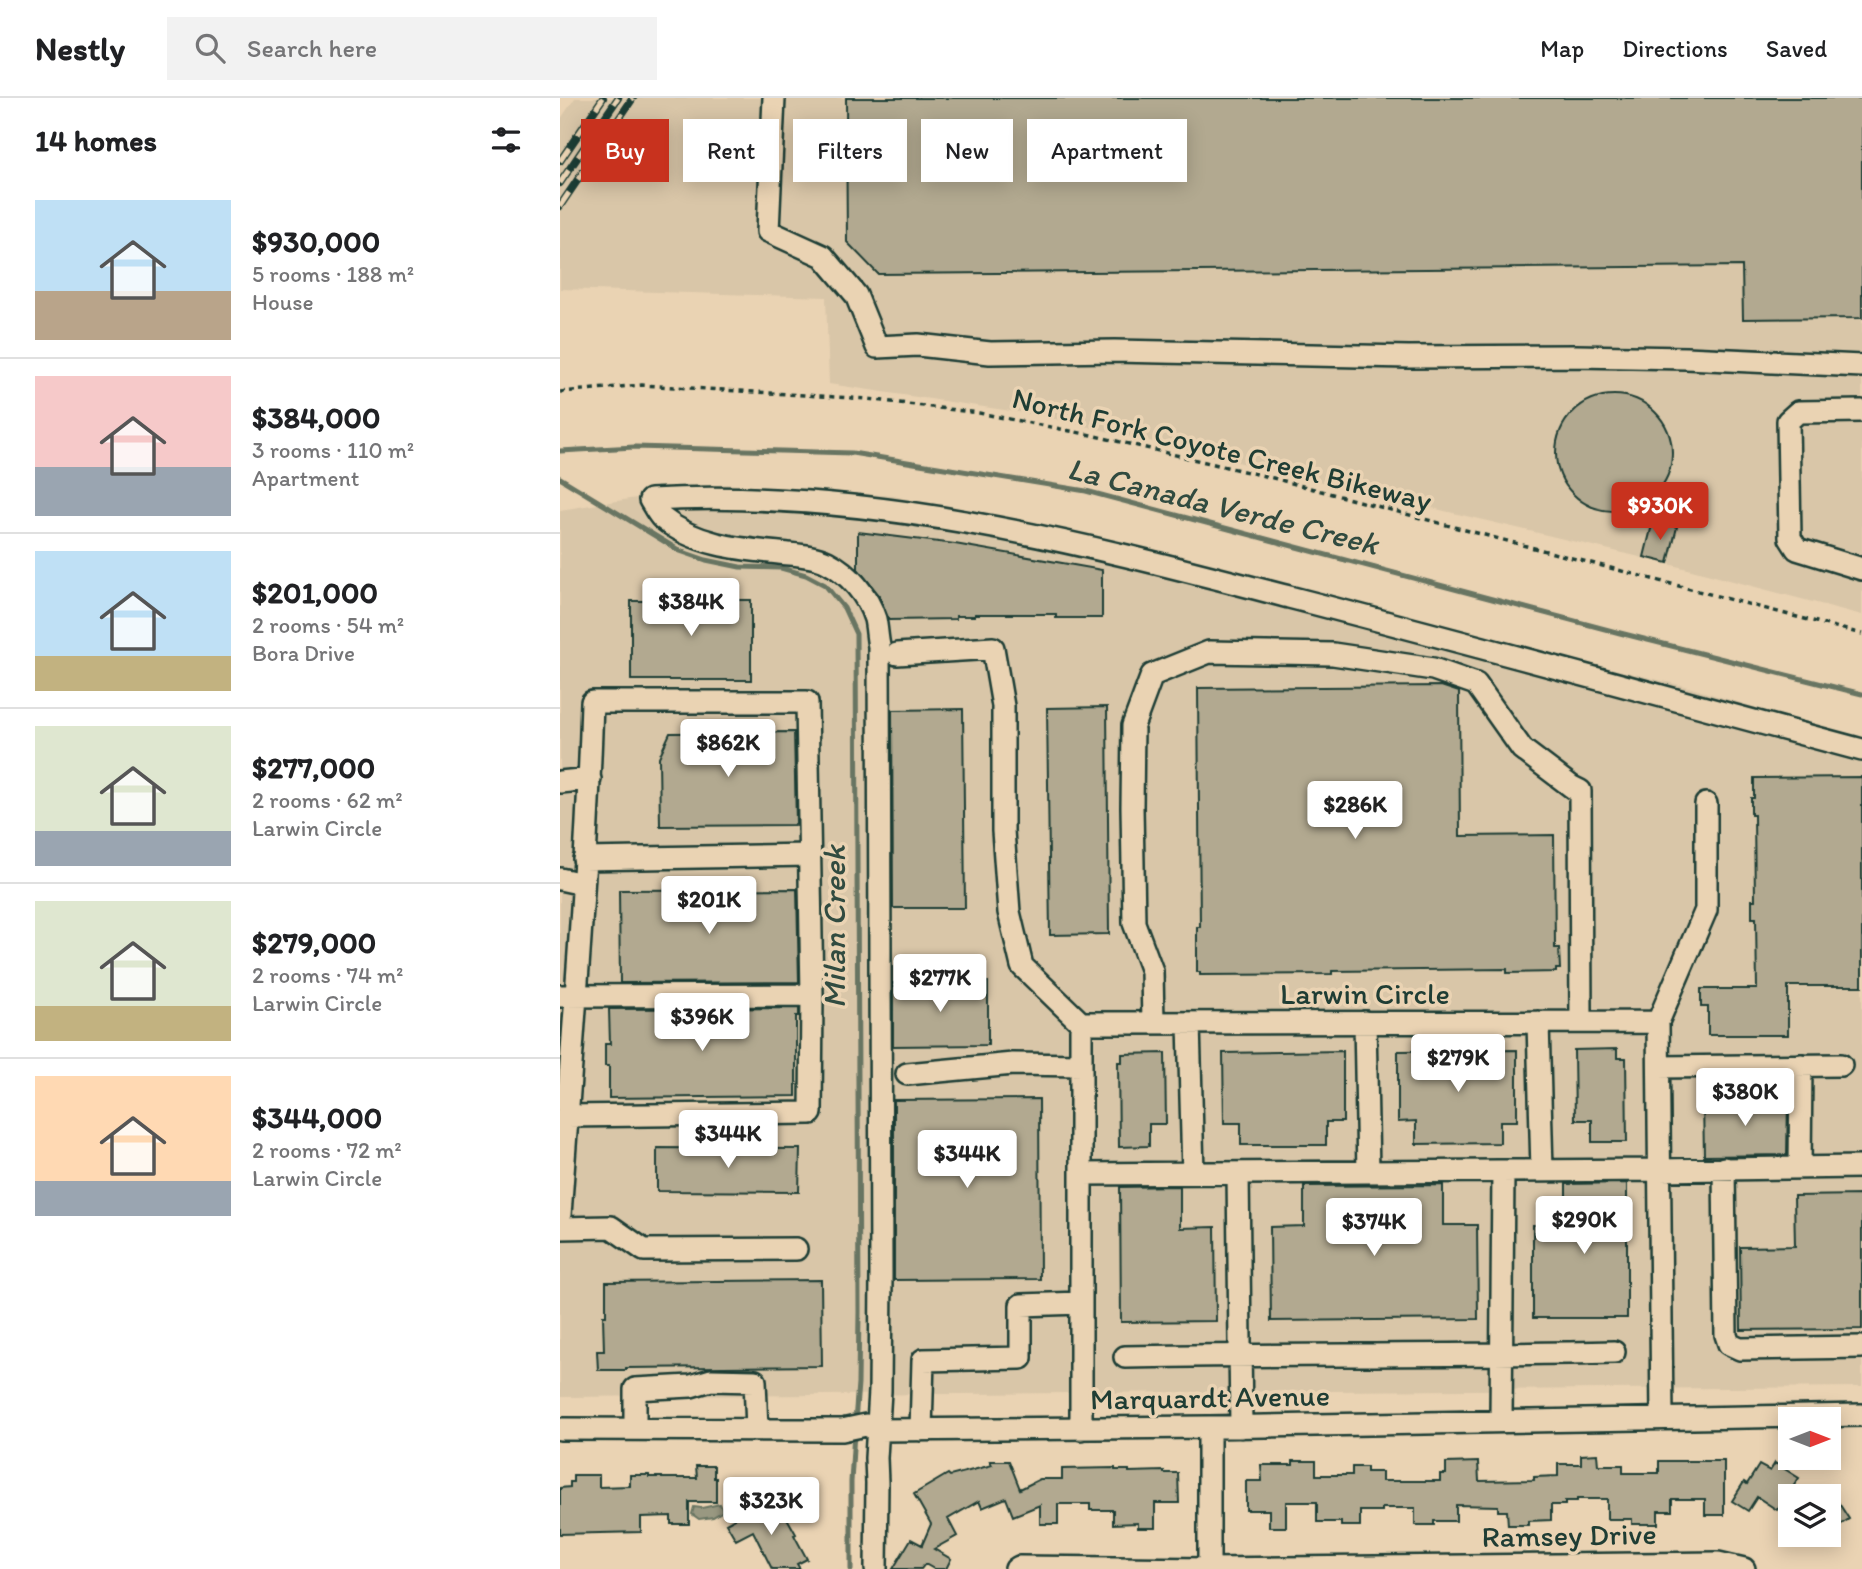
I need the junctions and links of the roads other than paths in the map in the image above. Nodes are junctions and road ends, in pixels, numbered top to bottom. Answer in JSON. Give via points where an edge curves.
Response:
{"nodes":[{"id":1,"x":774,"y":98,"type":"edge"},
{"id":2,"x":1862,"y":366,"type":"edge"},
{"id":3,"x":1862,"y":411,"type":"edge"},
{"id":4,"x":1862,"y":569,"type":"edge"},
{"id":5,"x":897,"y":654,"type":"dead end"},
{"id":6,"x":1862,"y":750,"type":"edge"},
{"id":7,"x":590,"y":779,"type":"junction"},
{"id":8,"x":560,"y":782,"type":"edge"},
{"id":9,"x":1706,"y":804,"type":"dead end"},
{"id":10,"x":809,"y":855,"type":"junction"},
{"id":11,"x":584,"y":859,"type":"junction"},
{"id":12,"x":560,"y":879,"type":"edge"},
{"id":13,"x":583,"y":884,"type":"junction"},
{"id":14,"x":811,"y":995,"type":"junction"},
{"id":15,"x":568,"y":996,"type":"edge"},
{"id":16,"x":1366,"y":1022,"type":"junction"},
{"id":17,"x":1538,"y":1022,"type":"junction"},
{"id":18,"x":1581,"y":1022,"type":"junction"},
{"id":19,"x":1658,"y":1022,"type":"junction"},
{"id":20,"x":1081,"y":1023,"type":"junction"},
{"id":21,"x":1153,"y":1023,"type":"junction"},
{"id":22,"x":1189,"y":1023,"type":"junction"},
{"id":23,"x":1081,"y":1065,"type":"junction"},
{"id":24,"x":1801,"y":1065,"type":"junction"},
{"id":25,"x":1840,"y":1065,"type":"dead end"},
{"id":26,"x":1659,"y":1067,"type":"junction"},
{"id":27,"x":907,"y":1074,"type":"dead end"},
{"id":28,"x":567,"y":1116,"type":"junction"},
{"id":29,"x":1800,"y":1167,"type":"junction"},
{"id":30,"x":1862,"y":1167,"type":"edge"},
{"id":31,"x":1724,"y":1168,"type":"junction"},
{"id":32,"x":1660,"y":1170,"type":"junction"},
{"id":33,"x":1503,"y":1171,"type":"junction"},
{"id":34,"x":1542,"y":1171,"type":"junction"},
{"id":35,"x":1368,"y":1172,"type":"junction"},
{"id":36,"x":1193,"y":1173,"type":"junction"},
{"id":37,"x":1238,"y":1173,"type":"junction"},
{"id":38,"x":1081,"y":1174,"type":"junction"},
{"id":39,"x":560,"y":1215,"type":"edge"},
{"id":40,"x":560,"y":1228,"type":"edge"},
{"id":41,"x":796,"y":1249,"type":"dead end"},
{"id":42,"x":1081,"y":1303,"type":"junction"},
{"id":43,"x":1862,"y":1347,"type":"edge"},
{"id":44,"x":1614,"y":1352,"type":"dead end"},
{"id":45,"x":1240,"y":1355,"type":"junction"},
{"id":46,"x":1501,"y":1355,"type":"junction"},
{"id":47,"x":1125,"y":1357,"type":"dead end"},
{"id":48,"x":1862,"y":1415,"type":"edge"},
{"id":49,"x":1662,"y":1418,"type":"junction"},
{"id":50,"x":1501,"y":1421,"type":"junction"},
{"id":51,"x":872,"y":1427,"type":"junction"},
{"id":52,"x":1209,"y":1427,"type":"junction"},
{"id":53,"x":1241,"y":1427,"type":"junction"},
{"id":54,"x":560,"y":1429,"type":"edge"},
{"id":55,"x":635,"y":1429,"type":"junction"},
{"id":56,"x":757,"y":1429,"type":"junction"},
{"id":57,"x":1080,"y":1429,"type":"junction"},
{"id":58,"x":921,"y":1430,"type":"junction"},
{"id":59,"x":876,"y":1569,"type":"edge"},
{"id":60,"x":1016,"y":1569,"type":"edge"},
{"id":61,"x":1209,"y":1569,"type":"edge"},
{"id":62,"x":1744,"y":1569,"type":"edge"}],
"edges":[{"from":1,"to":2,"type":"street","via":[[768,231],[823,256],[856,295],[877,347],[918,345],[990,353],[1685,358]]},
{"from":3,"to":4,"type":"street","via":[[1798,412],[1788,421],[1790,538],[1797,549]]},
{"from":5,"to":20,"type":"street","via":[[993,648],[1003,706],[1003,831],[1009,912],[1019,956],[1022,966]]},
{"from":6,"to":51,"type":"street","via":[[1141,558],[983,524],[815,501],[650,500],[660,516],[698,538],[741,550],[826,561],[848,576],[874,619],[878,646],[881,1275]]},
{"from":7,"to":8,"type":"street"},
{"from":7,"to":10,"type":"street","via":[[592,702],[807,702]]},
{"from":7,"to":11,"type":"street"},
{"from":9,"to":19,"type":"street","via":[[1706,910]]},
{"from":10,"to":11,"type":"street"},
{"from":10,"to":14,"type":"street"},
{"from":11,"to":13,"type":"street"},
{"from":12,"to":13,"type":"street"},
{"from":13,"to":15,"type":"street"},
{"from":14,"to":15,"type":"street"},
{"from":14,"to":28,"type":"street","via":[[811,1113]]},
{"from":15,"to":28,"type":"street"},
{"from":16,"to":17,"type":"street","name":"Larwin Circle"},
{"from":16,"to":22,"type":"street","name":"Larwin Circle"},
{"from":16,"to":35,"type":"street"},
{"from":17,"to":18,"type":"street","name":"Larwin Circle"},
{"from":17,"to":34,"type":"street"},
{"from":18,"to":19,"type":"street","name":"Larwin Circle"},
{"from":18,"to":21,"type":"street","via":[[1580,791],[1522,749],[1476,684],[1433,669],[1333,654],[1209,652],[1152,675],[1133,726],[1134,923],[1152,971]]},
{"from":19,"to":26,"type":"street"},
{"from":20,"to":21,"type":"street","name":"Larwin Circle"},
{"from":20,"to":23,"type":"street"},
{"from":21,"to":22,"type":"street","name":"Larwin Circle"},
{"from":22,"to":36,"type":"street"},
{"from":23,"to":27,"type":"street","via":[[1013,1064]]},
{"from":23,"to":38,"type":"street"},
{"from":24,"to":25,"type":"street"},
{"from":24,"to":26,"type":"street"},
{"from":24,"to":29,"type":"street"},
{"from":26,"to":32,"type":"street"},
{"from":28,"to":39,"type":"street"},
{"from":29,"to":30,"type":"street"},
{"from":29,"to":31,"type":"street"},
{"from":31,"to":32,"type":"street"},
{"from":31,"to":43,"type":"street","via":[[1729,1344],[1740,1349]]},
{"from":32,"to":34,"type":"street"},
{"from":32,"to":49,"type":"street"},
{"from":33,"to":34,"type":"street"},
{"from":33,"to":35,"type":"street"},
{"from":33,"to":46,"type":"street"},
{"from":35,"to":37,"type":"street"},
{"from":36,"to":37,"type":"street"},
{"from":36,"to":38,"type":"street"},
{"from":37,"to":45,"type":"street"},
{"from":38,"to":42,"type":"street"},
{"from":40,"to":41,"type":"street","via":[[611,1227],[644,1250]]},
{"from":42,"to":57,"type":"street"},
{"from":42,"to":58,"type":"street","via":[[1021,1305],[1021,1359],[923,1360]]},
{"from":44,"to":46,"type":"street"},
{"from":45,"to":46,"type":"street"},
{"from":45,"to":47,"type":"street"},
{"from":45,"to":53,"type":"street"},
{"from":46,"to":50,"type":"street"},
{"from":48,"to":49,"type":"street","name":"Marquardt Avenue"},
{"from":49,"to":50,"type":"street","name":"Marquardt Avenue"},
{"from":50,"to":53,"type":"street","name":"Marquardt Avenue"},
{"from":51,"to":56,"type":"street","name":"Marquardt Avenue"},
{"from":51,"to":58,"type":"street","name":"Marquardt Avenue"},
{"from":51,"to":59,"type":"street"},
{"from":52,"to":53,"type":"street","name":"Marquardt Avenue"},
{"from":52,"to":57,"type":"street","name":"Marquardt Avenue"},
{"from":52,"to":61,"type":"street"},
{"from":54,"to":55,"type":"street","name":"Marquardt Avenue"},
{"from":55,"to":56,"type":"street","name":"Marquardt Avenue"},
{"from":55,"to":56,"type":"street","via":[[635,1389],[691,1386],[711,1380],[755,1381]]},
{"from":57,"to":58,"type":"street","name":"Marquardt Avenue"},
{"from":60,"to":61,"type":"street","name":"Ramsey Drive"},
{"from":61,"to":62,"type":"street","name":"Ramsey Drive","via":[[1718,1563]]}]}
